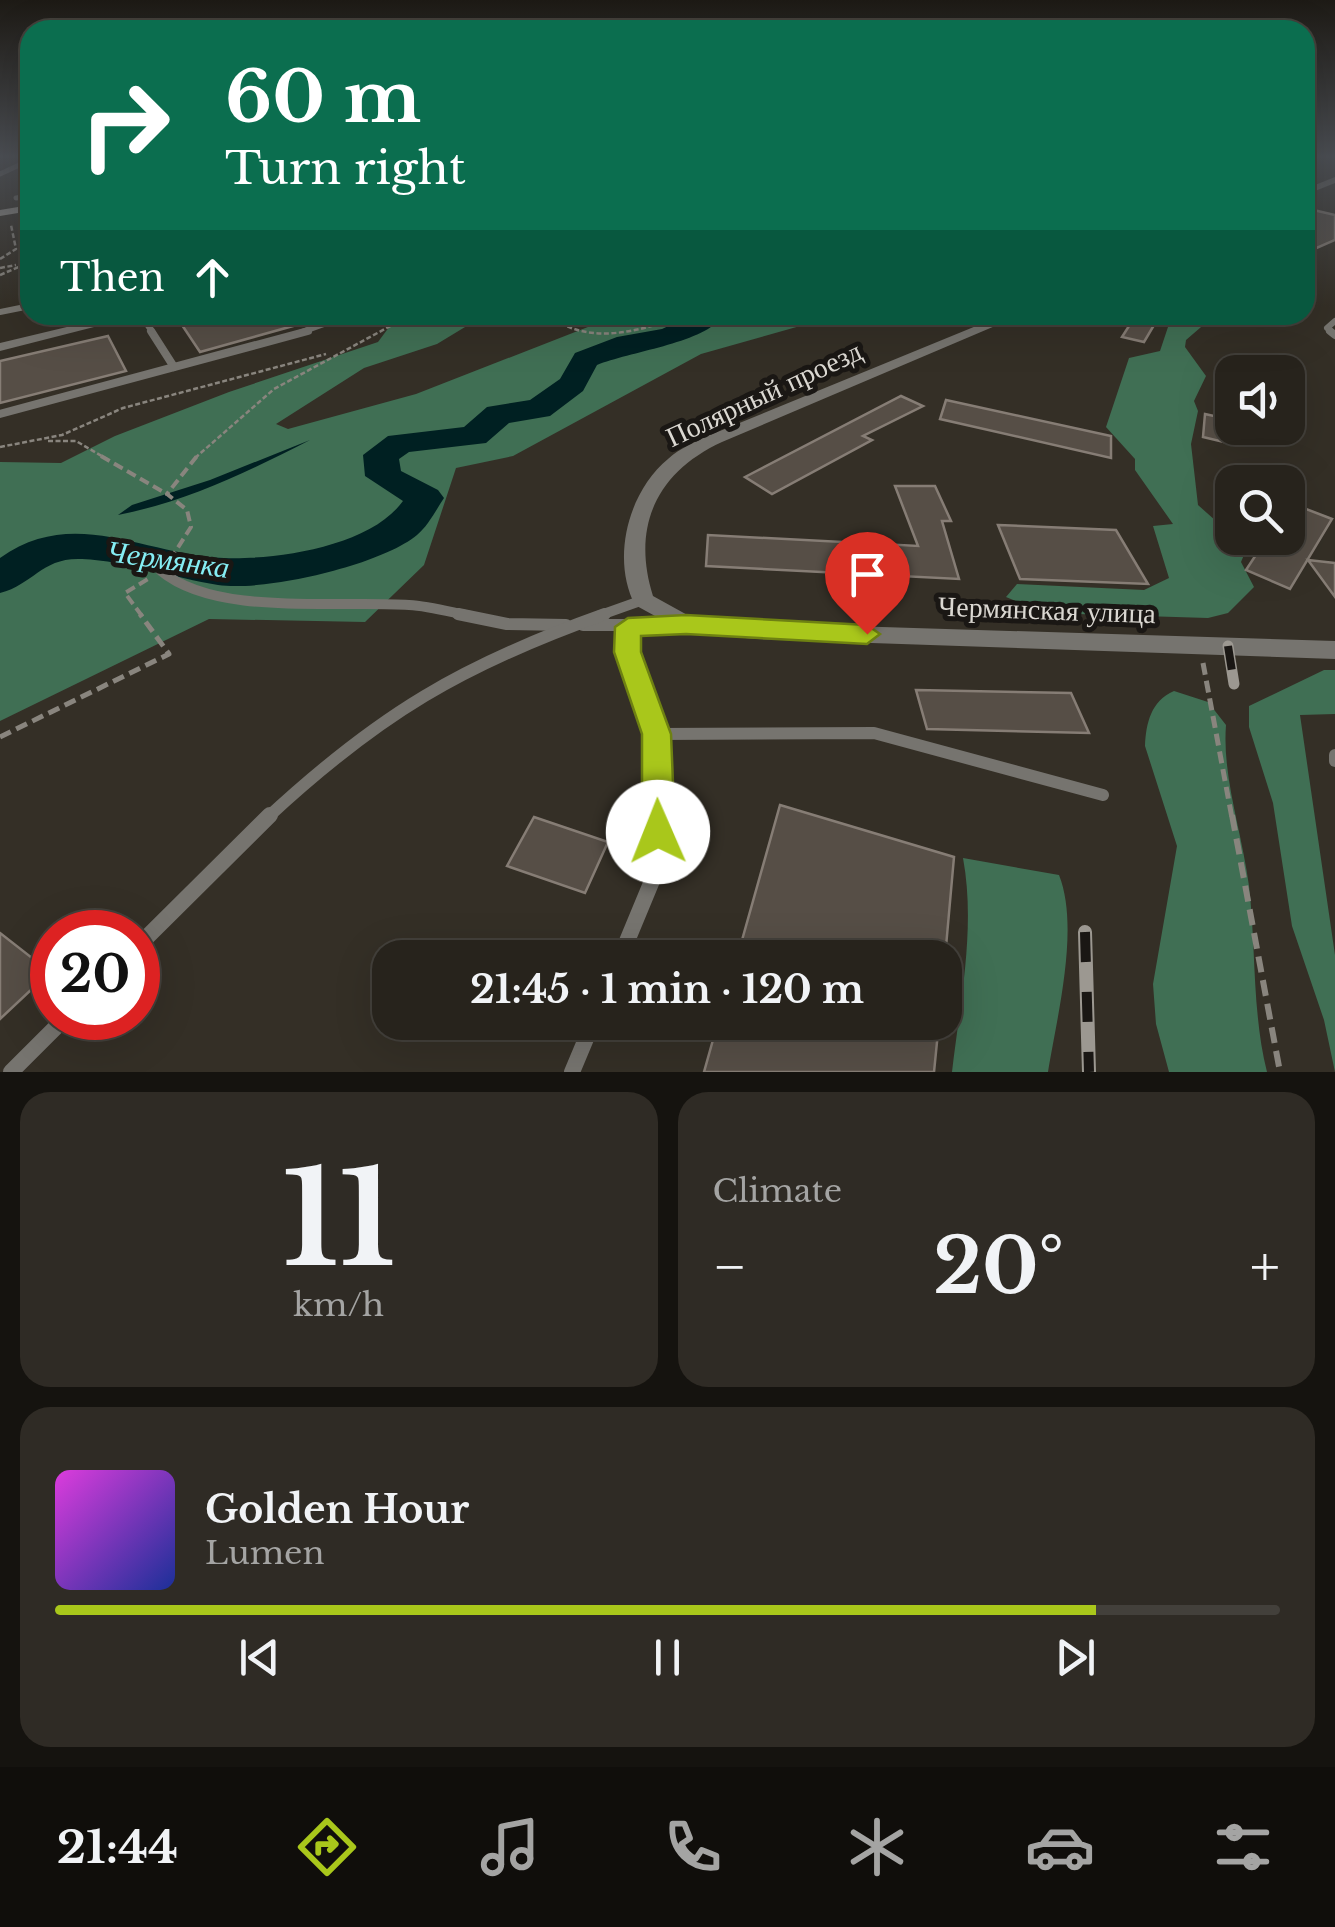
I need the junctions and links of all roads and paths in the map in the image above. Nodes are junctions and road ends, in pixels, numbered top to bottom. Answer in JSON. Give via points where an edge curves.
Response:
{"nodes":[{"id":1,"x":4,"y":214,"type":"edge"},
{"id":2,"x":0,"y":259,"type":"edge"},
{"id":3,"x":1335,"y":321,"type":"edge"},
{"id":4,"x":93,"y":325,"type":"edge"},
{"id":5,"x":144,"y":325,"type":"edge"},
{"id":6,"x":328,"y":325,"type":"edge"},
{"id":7,"x":388,"y":325,"type":"edge"},
{"id":8,"x":562,"y":325,"type":"edge"},
{"id":9,"x":644,"y":325,"type":"edge"},
{"id":10,"x":990,"y":325,"type":"edge"},
{"id":11,"x":1335,"y":335,"type":"edge"},
{"id":12,"x":0,"y":346,"type":"edge"},
{"id":13,"x":332,"y":352,"type":"junction"},
{"id":14,"x":174,"y":367,"type":"junction"},
{"id":15,"x":0,"y":414,"type":"edge"},
{"id":16,"x":82,"y":426,"type":"junction"},
{"id":17,"x":76,"y":441,"type":"junction"},
{"id":18,"x":38,"y":442,"type":"junction"},
{"id":19,"x":0,"y":447,"type":"edge"},
{"id":20,"x":167,"y":494,"type":"junction"},
{"id":21,"x":178,"y":550,"type":"dead end"},
{"id":22,"x":162,"y":572,"type":"joint"},
{"id":23,"x":643,"y":600,"type":"junction"},
{"id":24,"x":686,"y":624,"type":"junction"},
{"id":25,"x":576,"y":625,"type":"junction"},
{"id":26,"x":628,"y":627,"type":"junction"},
{"id":27,"x":1198,"y":644,"type":"junction"},
{"id":28,"x":1335,"y":650,"type":"edge"},
{"id":29,"x":656,"y":734,"type":"junction"},
{"id":30,"x":0,"y":738,"type":"edge"},
{"id":31,"x":1103,"y":795,"type":"dead end"},
{"id":32,"x":160,"y":925,"type":"edge"},
{"id":33,"x":627,"y":940,"type":"edge"},
{"id":34,"x":43,"y":1040,"type":"edge"},
{"id":35,"x":585,"y":1040,"type":"edge"},
{"id":36,"x":10,"y":1072,"type":"edge"},
{"id":37,"x":572,"y":1072,"type":"edge"},
{"id":38,"x":1280,"y":1072,"type":"edge"}],
"edges":[{"from":1,"to":2,"type":"path","via":[[16,249]]},
{"from":3,"to":11,"type":"lane","via":[[1326,328]]},
{"from":4,"to":12,"type":"street"},
{"from":5,"to":14,"type":"lane"},
{"from":6,"to":14,"type":"lane"},
{"from":7,"to":13,"type":"path"},
{"from":8,"to":9,"type":"path","via":[[602,335]]},
{"from":10,"to":23,"type":"street","name":"Полярный проезд","via":[[716,441],[668,468],[645,503],[634,540],[634,575]]},
{"from":13,"to":16,"type":"path","via":[[123,408]]},
{"from":13,"to":20,"type":"path","via":[[235,417],[194,453]]},
{"from":14,"to":15,"type":"lane"},
{"from":16,"to":17,"type":"path"},
{"from":16,"to":18,"type":"path"},
{"from":17,"to":18,"type":"path"},
{"from":17,"to":20,"type":"path"},
{"from":18,"to":19,"type":"path"},
{"from":20,"to":21,"type":"path","via":[[188,510],[191,526]]},
{"from":22,"to":25,"type":"lane","via":[[180,588],[222,598],[414,605],[508,624]]},
{"from":22,"to":30,"type":"path","via":[[125,593],[169,654]]},
{"from":23,"to":24,"type":"street","name":"Чермянская улица"},
{"from":23,"to":25,"type":"lane"},
{"from":24,"to":26,"type":"lane"},
{"from":24,"to":27,"type":"street","name":"Чермянская улица"},
{"from":25,"to":26,"type":"lane"},
{"from":25,"to":32,"type":"lane","via":[[413,699],[324,767]]},
{"from":26,"to":29,"type":"lane","via":[[628,652]]},
{"from":27,"to":28,"type":"street","name":"Чермянская улица"},
{"from":27,"to":38,"type":"path"},
{"from":29,"to":31,"type":"lane","via":[[874,733]]},
{"from":29,"to":33,"type":"lane","via":[[659,864]]},
{"from":34,"to":36,"type":"lane"},
{"from":35,"to":37,"type":"lane"}]}
